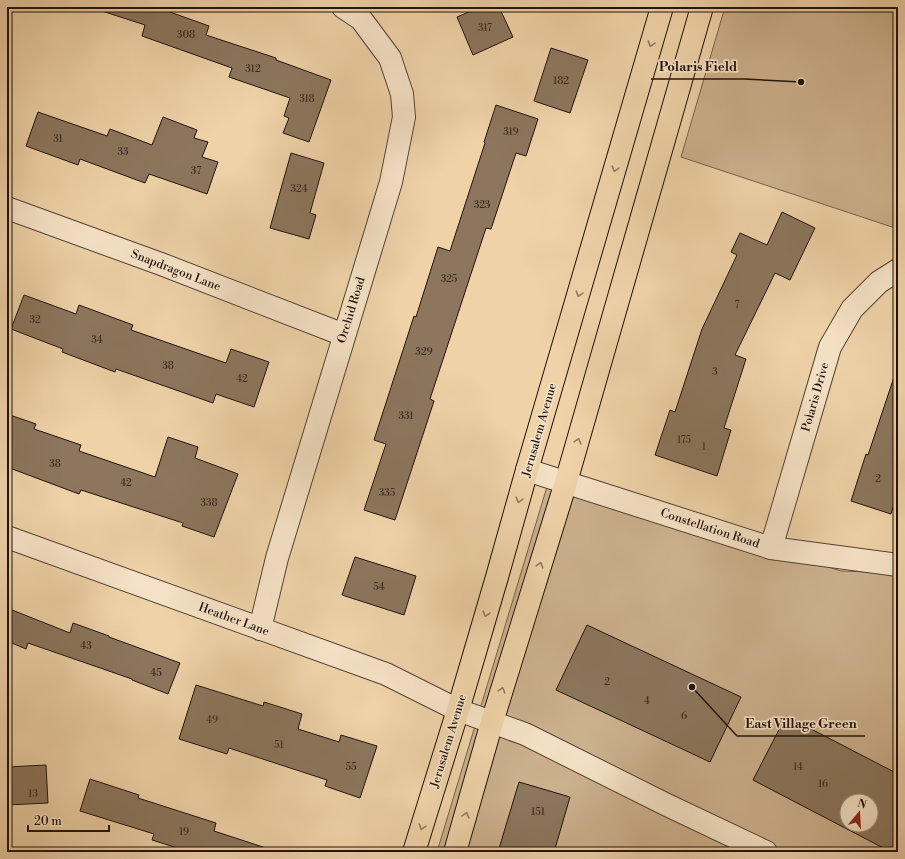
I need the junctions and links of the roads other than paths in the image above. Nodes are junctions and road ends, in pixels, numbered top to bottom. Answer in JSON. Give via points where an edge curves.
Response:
{"nodes":[{"id":1,"x":343,"y":7,"type":"edge"},
{"id":2,"x":662,"y":7,"type":"edge"},
{"id":3,"x":702,"y":7,"type":"edge"},
{"id":4,"x":7,"y":208,"type":"edge"},
{"id":5,"x":898,"y":270,"type":"edge"},
{"id":6,"x":344,"y":336,"type":"junction"},
{"id":7,"x":527,"y":470,"type":"junction"},
{"id":8,"x":566,"y":482,"type":"junction"},
{"id":9,"x":7,"y":537,"type":"edge"},
{"id":10,"x":771,"y":548,"type":"junction"},
{"id":11,"x":898,"y":565,"type":"edge"},
{"id":12,"x":260,"y":629,"type":"junction"},
{"id":13,"x":458,"y":710,"type":"junction"},
{"id":14,"x":492,"y":722,"type":"junction"},
{"id":15,"x":414,"y":852,"type":"edge"},
{"id":16,"x":455,"y":852,"type":"edge"},
{"id":17,"x":766,"y":852,"type":"edge"}],
"edges":[{"from":1,"to":6,"type":"street","name":"Orchid Road","via":[[362,19],[390,58],[402,94],[404,117],[391,182]]},
{"from":2,"to":7,"type":"main road","name":"Jerusalem Avenue","one_way":true},
{"from":8,"to":3,"type":"main road","one_way":true},
{"from":4,"to":6,"type":"street","name":"Snapdragon Lane","via":[[161,264]]},
{"from":5,"to":10,"type":"street","name":"Polaris Drive","via":[[879,282],[852,309],[830,348]]},
{"from":6,"to":12,"type":"street","name":"Orchid Road","via":[[277,558]]},
{"from":7,"to":8,"type":"street","name":"Constellation Road"},
{"from":7,"to":13,"type":"main road","name":"Jerusalem Avenue","one_way":true},
{"from":8,"to":10,"type":"street","name":"Constellation Road"},
{"from":14,"to":8,"type":"main road","one_way":true},
{"from":9,"to":12,"type":"street","name":"Heather Lane"},
{"from":10,"to":11,"type":"street","name":"Constellation Road"},
{"from":12,"to":13,"type":"street","name":"Heather Lane","via":[[386,674]]},
{"from":13,"to":14,"type":"street","name":"Heather Lane"},
{"from":13,"to":15,"type":"main road","name":"Jerusalem Avenue","one_way":true},
{"from":16,"to":14,"type":"main road","one_way":true},
{"from":14,"to":17,"type":"street","name":"Heather Lane","via":[[525,734]]}]}
